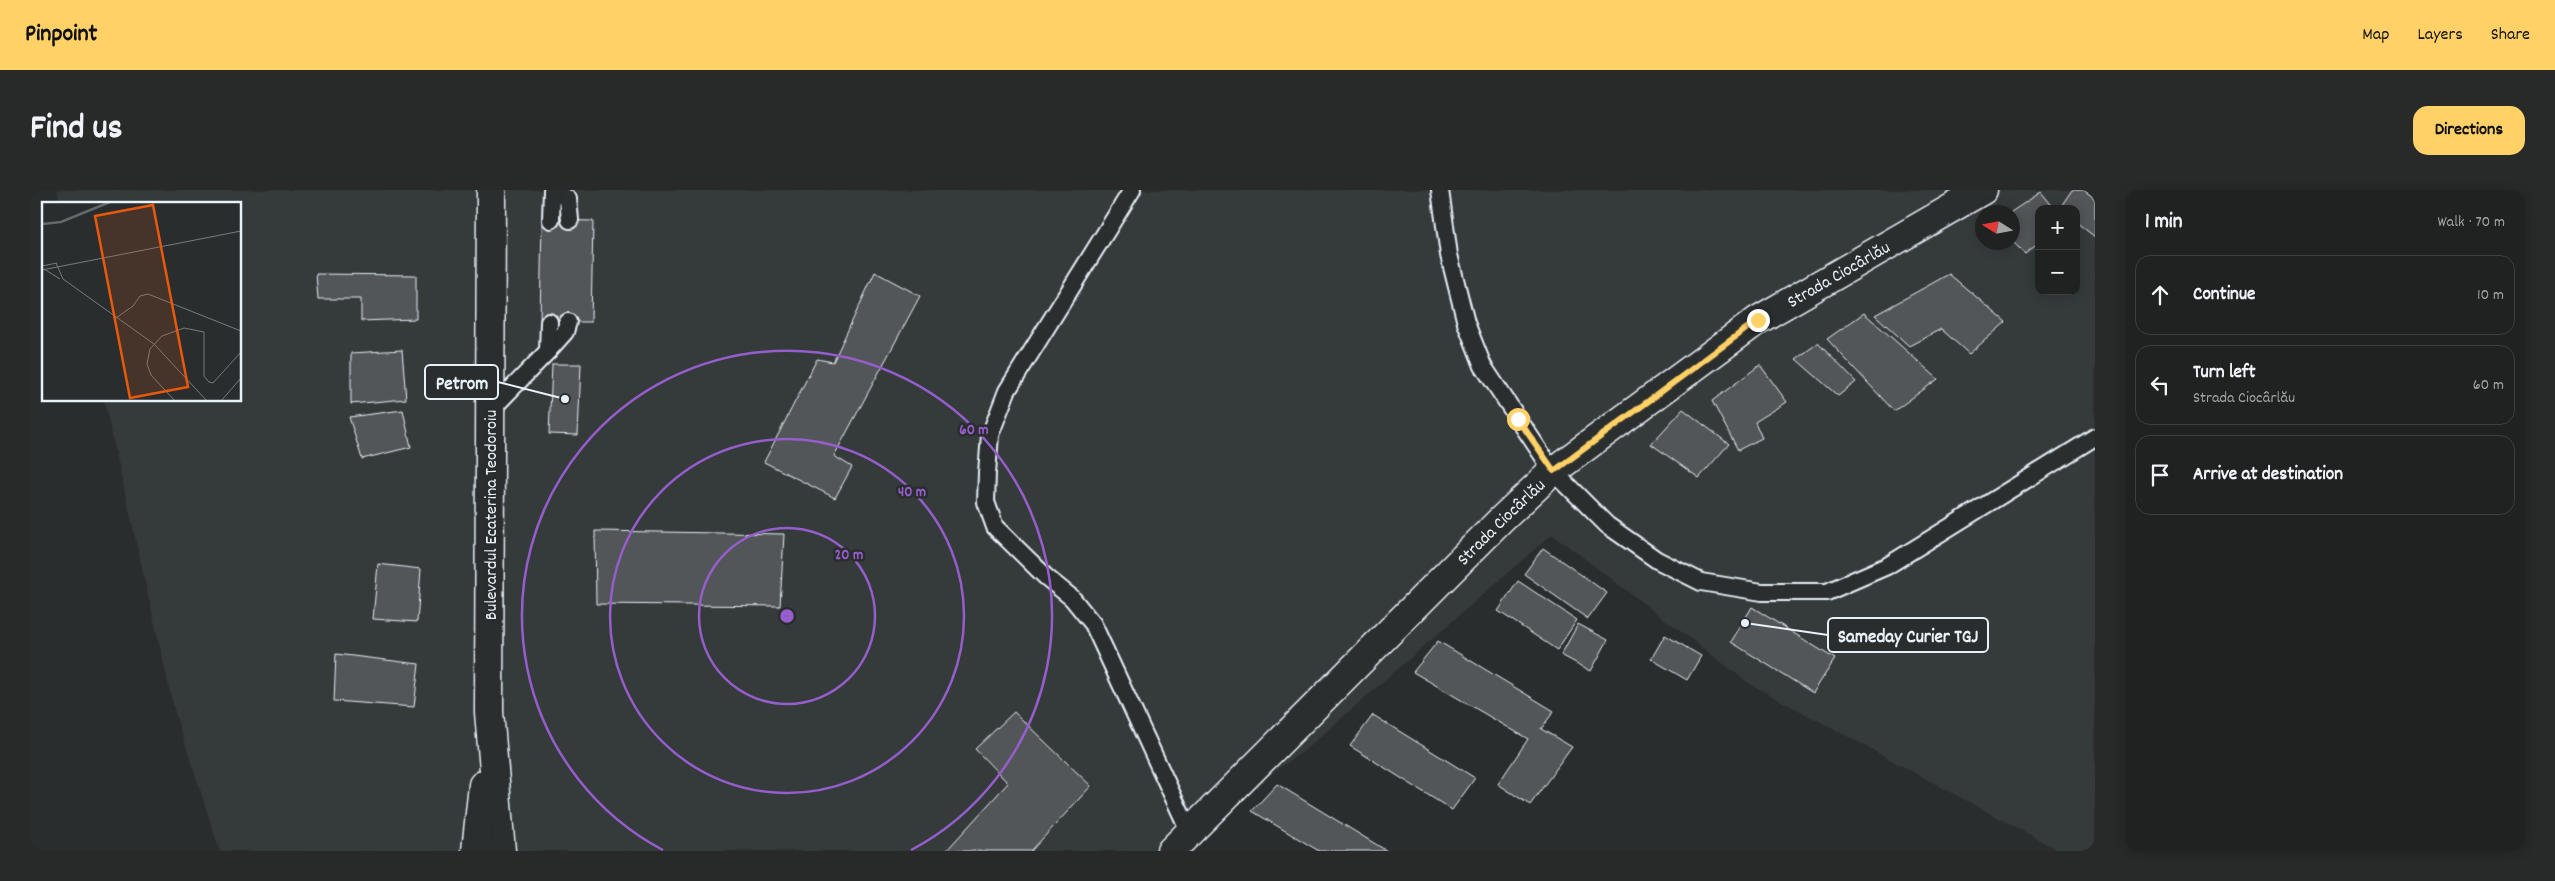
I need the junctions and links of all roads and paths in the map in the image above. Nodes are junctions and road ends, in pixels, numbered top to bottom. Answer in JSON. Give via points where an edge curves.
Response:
{"nodes":[{"id":1,"x":491,"y":190,"type":"edge"},
{"id":2,"x":553,"y":190,"type":"edge"},
{"id":3,"x":1132,"y":190,"type":"edge"},
{"id":4,"x":1440,"y":190,"type":"edge"},
{"id":5,"x":1983,"y":190,"type":"edge"},
{"id":6,"x":551,"y":220,"type":"dead end"},
{"id":7,"x":570,"y":220,"type":"dead end"},
{"id":8,"x":549,"y":322,"type":"dead end"},
{"id":9,"x":568,"y":322,"type":"dead end"},
{"id":10,"x":548,"y":351,"type":"junction"},
{"id":11,"x":490,"y":412,"type":"junction"},
{"id":12,"x":2095,"y":437,"type":"edge"},
{"id":13,"x":1554,"y":471,"type":"junction"},
{"id":14,"x":489,"y":719,"type":"junction"},
{"id":15,"x":1190,"y":833,"type":"junction"},
{"id":16,"x":476,"y":851,"type":"edge"},
{"id":17,"x":501,"y":851,"type":"edge"},
{"id":18,"x":1171,"y":851,"type":"edge"}],
"edges":[{"from":1,"to":11,"type":"main road","name":"Bulevardul Ecaterina Teodoroiu"},
{"from":2,"to":6,"type":"lane"},
{"from":2,"to":7,"type":"lane","via":[[568,199]]},
{"from":3,"to":15,"type":"lane","via":[[1007,391],[990,435],[986,502],[995,527],[1072,598],[1093,624]]},
{"from":4,"to":13,"type":"lane","via":[[1449,255],[1466,323],[1483,366]]},
{"from":5,"to":13,"type":"main road","name":"Strada Ciocârlău","via":[[1758,320]]},
{"from":8,"to":10,"type":"lane"},
{"from":9,"to":10,"type":"lane","via":[[565,332]]},
{"from":10,"to":11,"type":"lane"},
{"from":11,"to":14,"type":"main road","name":"Bulevardul Ecaterina Teodoroiu"},
{"from":12,"to":13,"type":"lane","via":[[1887,566],[1827,592],[1762,592],[1701,582],[1657,560],[1607,525]]},
{"from":13,"to":15,"type":"main road","name":"Strada Ciocârlău"},
{"from":14,"to":16,"type":"main road","name":"Bulevardul Ecaterina Teodoroiu"},
{"from":14,"to":17,"type":"main road","name":"Bulevardul Ecaterina Teodoroiu"},
{"from":15,"to":18,"type":"main road","name":"Strada Ciocârlău"}]}
